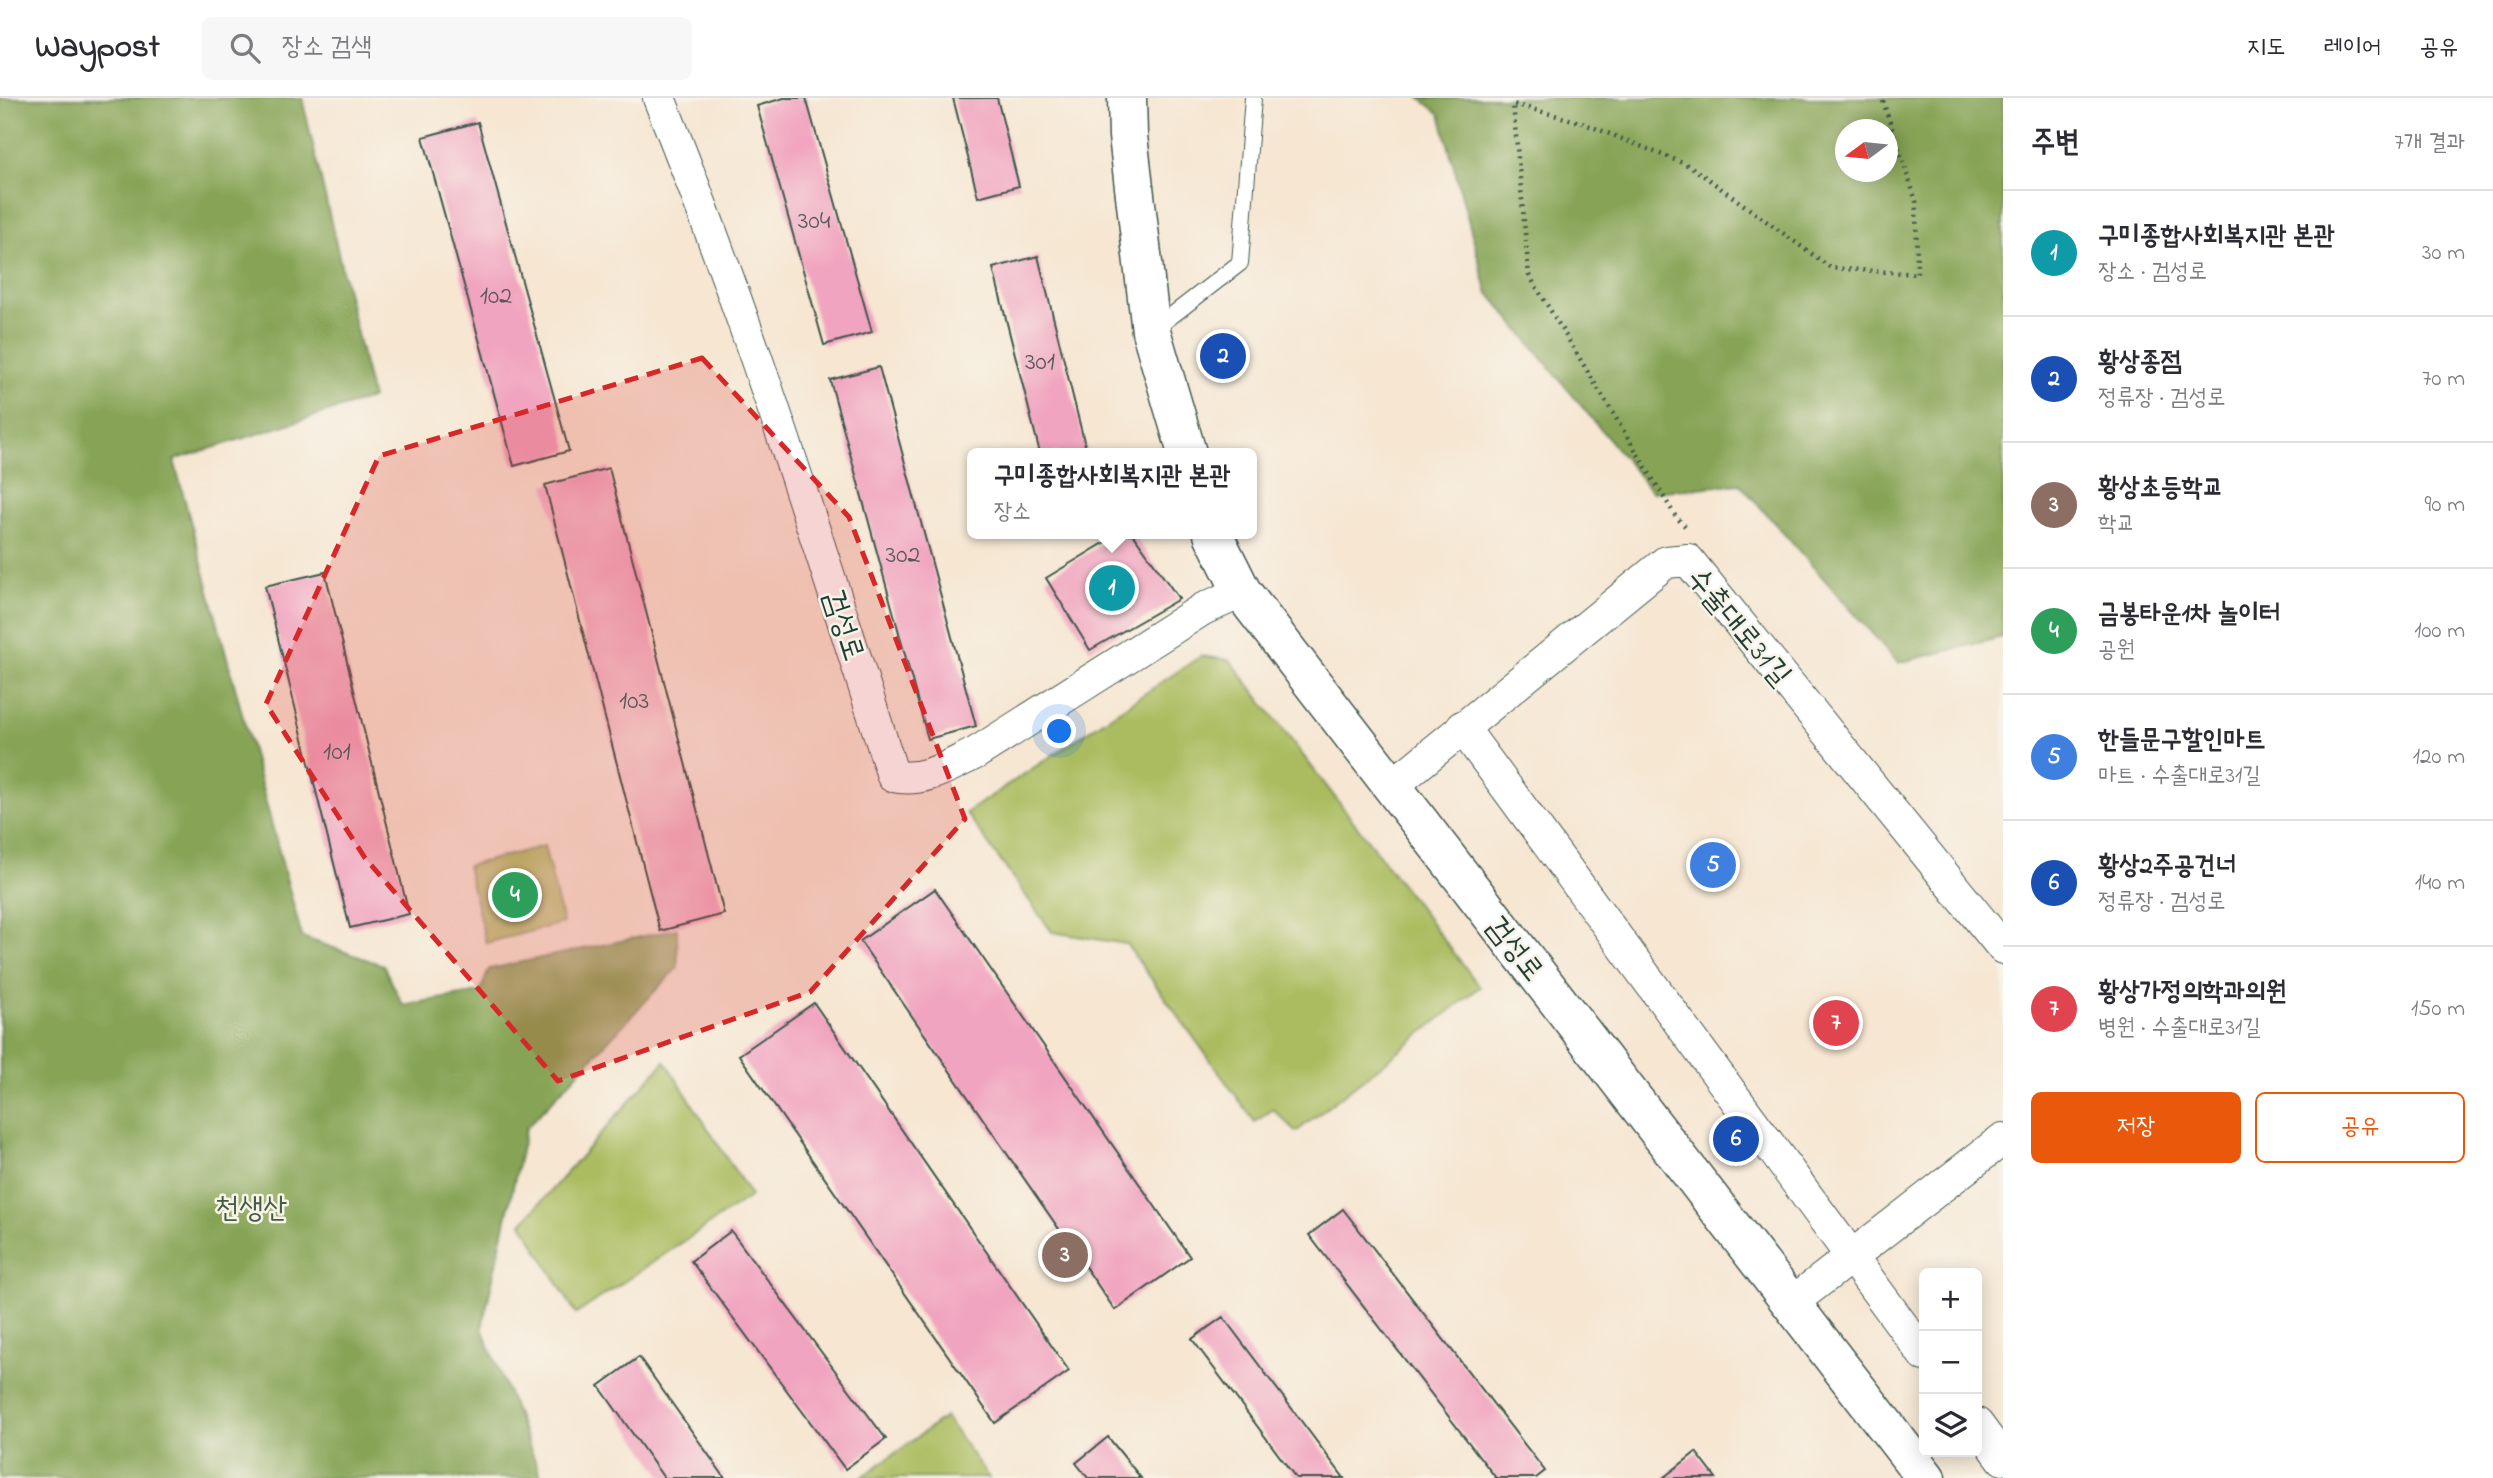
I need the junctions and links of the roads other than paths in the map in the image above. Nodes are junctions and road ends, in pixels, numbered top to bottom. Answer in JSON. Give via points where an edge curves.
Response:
{"nodes":[{"id":1,"x":659,"y":98,"type":"edge"},
{"id":2,"x":1127,"y":98,"type":"edge"},
{"id":3,"x":1252,"y":98,"type":"edge"},
{"id":4,"x":1151,"y":331,"type":"junction"},
{"id":5,"x":1186,"y":448,"type":"edge"},
{"id":6,"x":1216,"y":539,"type":"edge"},
{"id":7,"x":1242,"y":592,"type":"junction"},
{"id":8,"x":1462,"y":727,"type":"junction"},
{"id":9,"x":1392,"y":786,"type":"junction"},
{"id":10,"x":2003,"y":948,"type":"edge"},
{"id":11,"x":2003,"y":1139,"type":"edge"},
{"id":12,"x":1850,"y":1258,"type":"junction"},
{"id":13,"x":1790,"y":1304,"type":"junction"},
{"id":14,"x":1919,"y":1348,"type":"edge"},
{"id":15,"x":1982,"y":1431,"type":"edge"},
{"id":16,"x":2003,"y":1459,"type":"edge"},
{"id":17,"x":1926,"y":1478,"type":"edge"}],
"edges":[{"from":1,"to":7,"type":"street","name":"검성로","via":[[708,218],[765,383],[893,776],[910,780],[976,753],[1203,609]]},
{"from":2,"to":4,"type":"street"},
{"from":3,"to":4,"type":"lane","via":[[1240,263]]},
{"from":4,"to":5,"type":"street"},
{"from":6,"to":7,"type":"street","name":"검성로"},
{"from":7,"to":9,"type":"street","name":"검성로"},
{"from":8,"to":9,"type":"street","name":"수출대로31길"},
{"from":8,"to":10,"type":"street","name":"수출대로31길","via":[[1666,562],[1688,559]]},
{"from":8,"to":12,"type":"street"},
{"from":9,"to":13,"type":"street","name":"검성로"},
{"from":11,"to":12,"type":"street"},
{"from":12,"to":13,"type":"street"},
{"from":12,"to":14,"type":"street"},
{"from":13,"to":17,"type":"street","name":"검성로"},
{"from":15,"to":16,"type":"street"}]}
